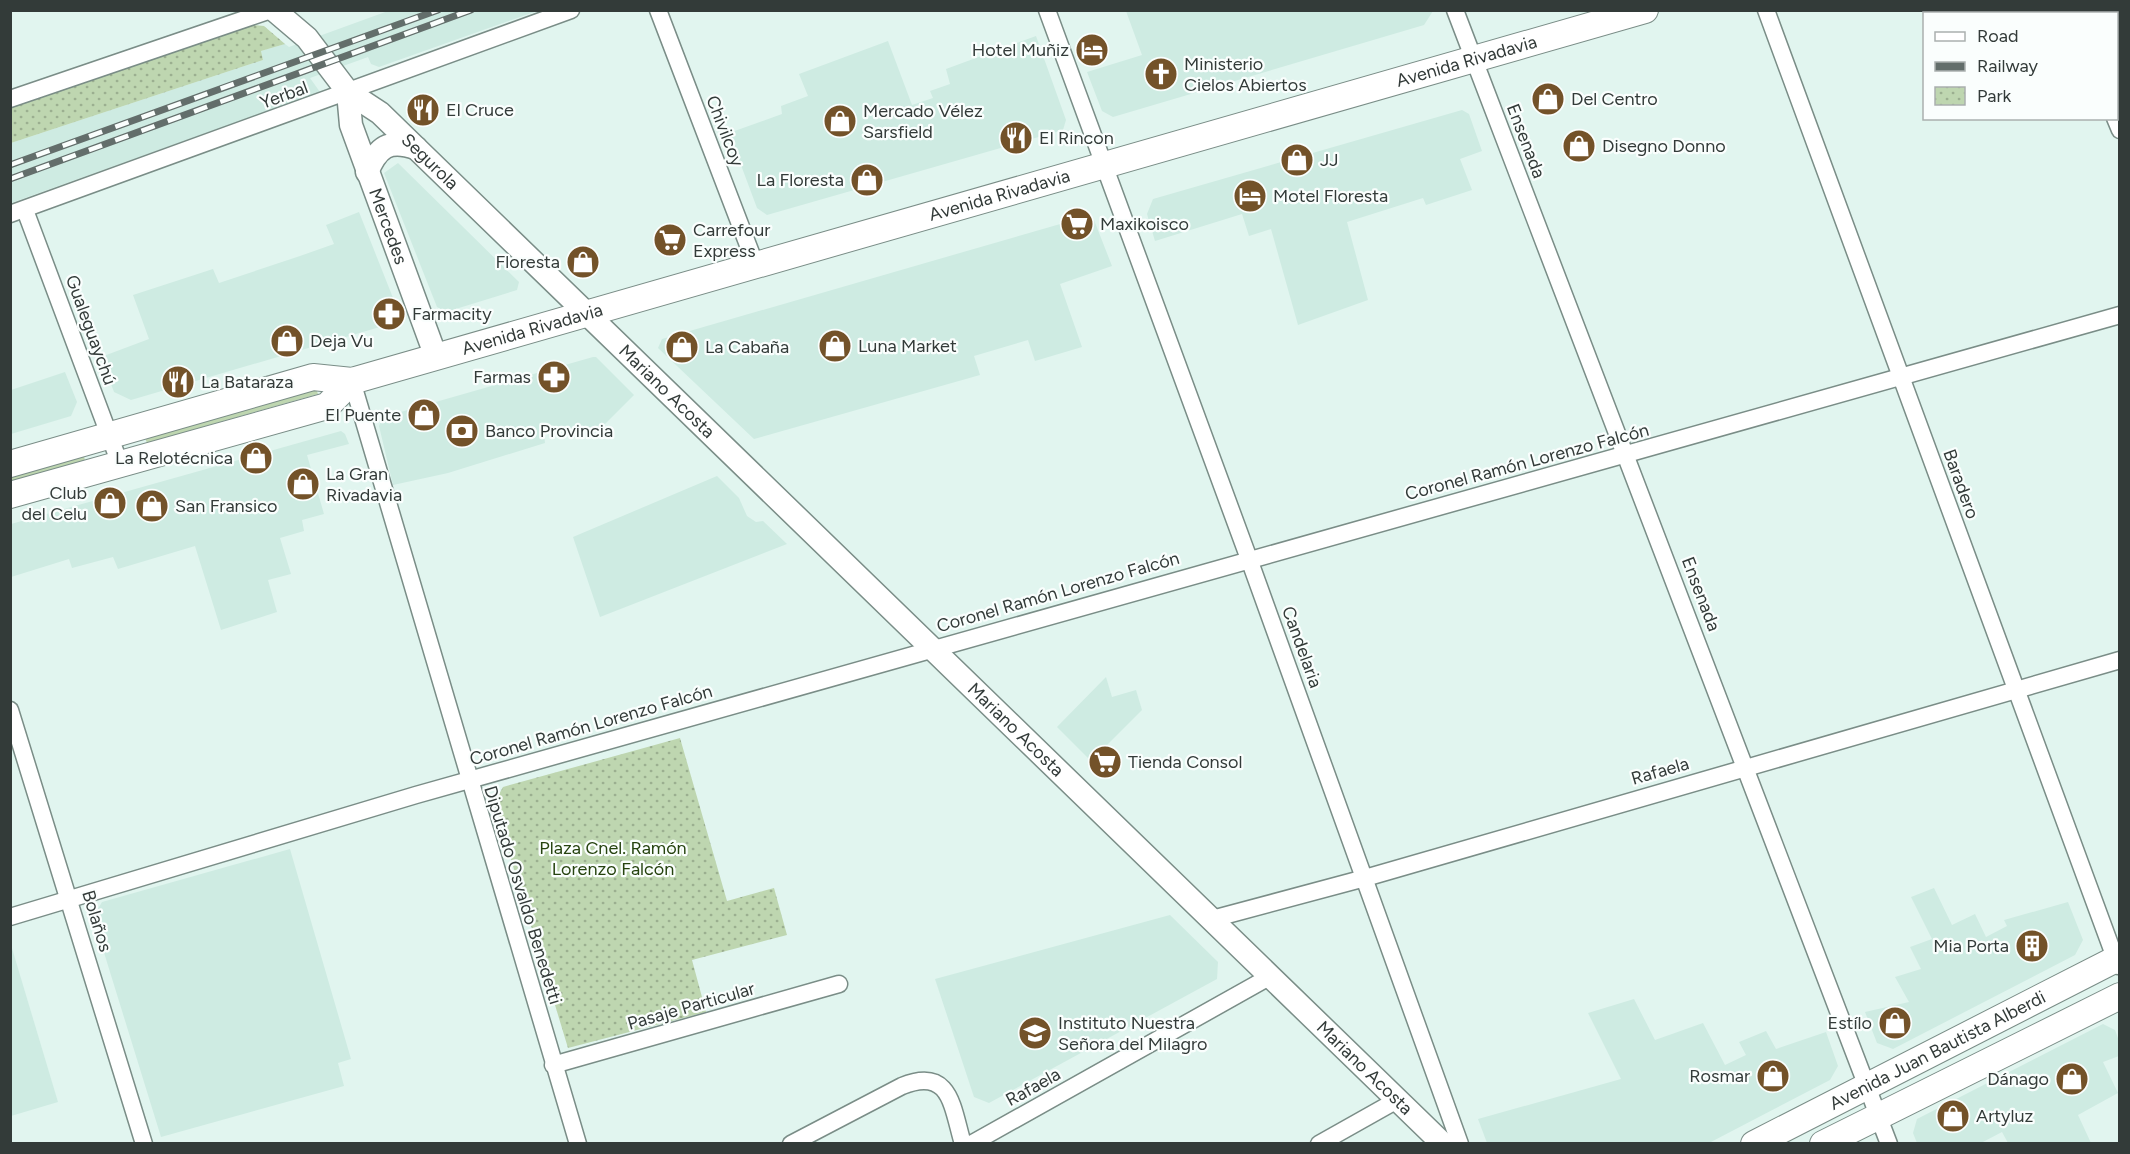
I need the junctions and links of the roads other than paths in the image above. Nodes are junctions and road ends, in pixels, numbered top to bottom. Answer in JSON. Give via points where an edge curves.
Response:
{"nodes":[{"id":1,"x":272,"y":10,"type":"edge"},
{"id":2,"x":299,"y":10,"type":"edge"},
{"id":3,"x":571,"y":10,"type":"edge"},
{"id":4,"x":658,"y":10,"type":"edge"},
{"id":5,"x":1047,"y":10,"type":"edge"},
{"id":6,"x":1455,"y":10,"type":"edge"},
{"id":7,"x":1645,"y":10,"type":"edge"},
{"id":8,"x":1766,"y":10,"type":"edge"},
{"id":9,"x":307,"y":38,"type":"junction"},
{"id":10,"x":1474,"y":61,"type":"junction"},
{"id":11,"x":348,"y":92,"type":"junction"},
{"id":12,"x":10,"y":99,"type":"edge"},
{"id":13,"x":416,"y":148,"type":"junction"},
{"id":14,"x":1104,"y":166,"type":"junction"},
{"id":15,"x":367,"y":172,"type":"junction"},
{"id":16,"x":18,"y":212,"type":"edge"},
{"id":17,"x":756,"y":266,"type":"junction"},
{"id":18,"x":587,"y":315,"type":"junction"},
{"id":19,"x":2120,"y":315,"type":"edge"},
{"id":20,"x":436,"y":357,"type":"junction"},
{"id":21,"x":1901,"y":376,"type":"junction"},
{"id":22,"x":352,"y":381,"type":"junction"},
{"id":23,"x":110,"y":435,"type":"junction"},
{"id":24,"x":1626,"y":455,"type":"junction"},
{"id":25,"x":10,"y":464,"type":"edge"},
{"id":26,"x":120,"y":464,"type":"junction"},
{"id":27,"x":10,"y":495,"type":"edge"},
{"id":28,"x":1249,"y":559,"type":"junction"},
{"id":29,"x":932,"y":648,"type":"junction"},
{"id":30,"x":2120,"y":660,"type":"edge"},
{"id":31,"x":2015,"y":690,"type":"junction"},
{"id":32,"x":10,"y":710,"type":"edge"},
{"id":33,"x":1746,"y":766,"type":"junction"},
{"id":34,"x":468,"y":781,"type":"junction"},
{"id":35,"x":1365,"y":878,"type":"junction"},
{"id":36,"x":70,"y":900,"type":"junction"},
{"id":37,"x":10,"y":917,"type":"edge"},
{"id":38,"x":1212,"y":919,"type":"junction"},
{"id":39,"x":2118,"y":962,"type":"edge"},
{"id":40,"x":1271,"y":976,"type":"junction"},
{"id":41,"x":839,"y":984,"type":"dead end"},
{"id":42,"x":2120,"y":996,"type":"edge"},
{"id":43,"x":553,"y":1065,"type":"junction"},
{"id":44,"x":1867,"y":1086,"type":"junction"},
{"id":45,"x":1399,"y":1099,"type":"junction"},
{"id":46,"x":1878,"y":1115,"type":"junction"},
{"id":47,"x":144,"y":1143,"type":"edge"},
{"id":48,"x":578,"y":1143,"type":"edge"},
{"id":49,"x":791,"y":1143,"type":"edge"},
{"id":50,"x":963,"y":1143,"type":"edge"},
{"id":51,"x":971,"y":1143,"type":"edge"},
{"id":52,"x":1319,"y":1143,"type":"edge"},
{"id":53,"x":1443,"y":1143,"type":"edge"},
{"id":54,"x":1460,"y":1143,"type":"edge"},
{"id":55,"x":1754,"y":1143,"type":"edge"},
{"id":56,"x":1823,"y":1143,"type":"edge"},
{"id":57,"x":1889,"y":1143,"type":"edge"}],
"edges":[{"from":1,"to":9,"type":"street","name":"Segurola"},
{"from":1,"to":12,"type":"street"},
{"from":2,"to":9,"type":"street"},
{"from":3,"to":11,"type":"street","name":"Yerbal"},
{"from":4,"to":17,"type":"street","name":"Chivilcoy"},
{"from":5,"to":14,"type":"street","name":"Candelaria"},
{"from":6,"to":10,"type":"street","name":"Ensenada"},
{"from":7,"to":10,"type":"main road","name":"Avenida Rivadavia"},
{"from":8,"to":21,"type":"street","name":"Baradero"},
{"from":9,"to":11,"type":"street","name":"Segurola"},
{"from":10,"to":14,"type":"main road","name":"Avenida Rivadavia"},
{"from":10,"to":24,"type":"street","name":"Ensenada"},
{"from":11,"to":13,"type":"street","name":"Segurola","via":[[380,113]]},
{"from":11,"to":15,"type":"street","name":"Mercedes","via":[[351,125]]},
{"from":11,"to":16,"type":"street","name":"Yerbal"},
{"from":13,"to":15,"type":"street","via":[[402,143],[386,146],[374,156]]},
{"from":13,"to":18,"type":"street","name":"Segurola"},
{"from":14,"to":17,"type":"main road","name":"Avenida Rivadavia"},
{"from":14,"to":28,"type":"street","name":"Candelaria"},
{"from":15,"to":20,"type":"street","name":"Mercedes"},
{"from":16,"to":23,"type":"street","name":"Gualeguaychú"},
{"from":17,"to":18,"type":"main road","name":"Avenida Rivadavia"},
{"from":18,"to":20,"type":"main road","name":"Avenida Rivadavia"},
{"from":18,"to":29,"type":"street","name":"Mariano Acosta"},
{"from":19,"to":21,"type":"street","name":"Coronel Ramón Lorenzo Falcón"},
{"from":20,"to":22,"type":"main road","name":"Avenida Rivadavia"},
{"from":21,"to":24,"type":"street","name":"Coronel Ramón Lorenzo Falcón"},
{"from":21,"to":31,"type":"street","name":"Baradero"},
{"from":22,"to":23,"type":"main road","name":"Avenida Rivadavia","via":[[313,377]]},
{"from":22,"to":26,"type":"main road","name":"Avenida Rivadavia","via":[[327,406]]},
{"from":22,"to":34,"type":"street","name":"Diputado Osvaldo Benedetti"},
{"from":23,"to":25,"type":"main road","name":"Avenida Rivadavia"},
{"from":23,"to":26,"type":"street","name":"Gualeguaychú"},
{"from":24,"to":28,"type":"street","name":"Coronel Ramón Lorenzo Falcón"},
{"from":24,"to":33,"type":"street","name":"Ensenada"},
{"from":26,"to":27,"type":"main road","name":"Avenida Rivadavia"},
{"from":28,"to":29,"type":"street","name":"Coronel Ramón Lorenzo Falcón"},
{"from":28,"to":35,"type":"street","name":"Candelaria"},
{"from":29,"to":34,"type":"street","name":"Coronel Ramón Lorenzo Falcón"},
{"from":29,"to":38,"type":"street","name":"Mariano Acosta"},
{"from":30,"to":31,"type":"street","name":"Rafaela"},
{"from":31,"to":33,"type":"street","name":"Rafaela"},
{"from":31,"to":39,"type":"street","name":"Baradero"},
{"from":32,"to":36,"type":"street","name":"Bolaños"},
{"from":33,"to":35,"type":"street","name":"Rafaela"},
{"from":33,"to":44,"type":"street","name":"Ensenada"},
{"from":34,"to":36,"type":"street","name":"Coronel Ramón Lorenzo Falcón"},
{"from":34,"to":43,"type":"street","name":"Diputado Osvaldo Benedetti"},
{"from":35,"to":38,"type":"street","name":"Rafaela"},
{"from":35,"to":54,"type":"street","name":"Candelaria"},
{"from":36,"to":37,"type":"street","name":"Coronel Ramón Lorenzo Falcón"},
{"from":36,"to":47,"type":"street","name":"Bolaños"},
{"from":38,"to":40,"type":"street","name":"Mariano Acosta"},
{"from":39,"to":44,"type":"main road","name":"Avenida Juan Bautista Alberdi"},
{"from":40,"to":45,"type":"street","name":"Mariano Acosta"},
{"from":40,"to":51,"type":"street","name":"Rafaela"},
{"from":41,"to":43,"type":"street","name":"Pasaje Particular"},
{"from":42,"to":46,"type":"main road","name":"Avenida Juan Bautista Alberdi"},
{"from":43,"to":48,"type":"street","name":"Diputado Osvaldo Benedetti"},
{"from":44,"to":46,"type":"street","name":"Ensenada"},
{"from":44,"to":55,"type":"main road","name":"Avenida Juan Bautista Alberdi"},
{"from":45,"to":52,"type":"street"},
{"from":45,"to":53,"type":"street","name":"Mariano Acosta"},
{"from":46,"to":56,"type":"main road","name":"Avenida Juan Bautista Alberdi"},
{"from":46,"to":57,"type":"street","name":"Ensenada"},
{"from":49,"to":50,"type":"street","via":[[921,1079],[942,1086],[948,1094]]}]}
